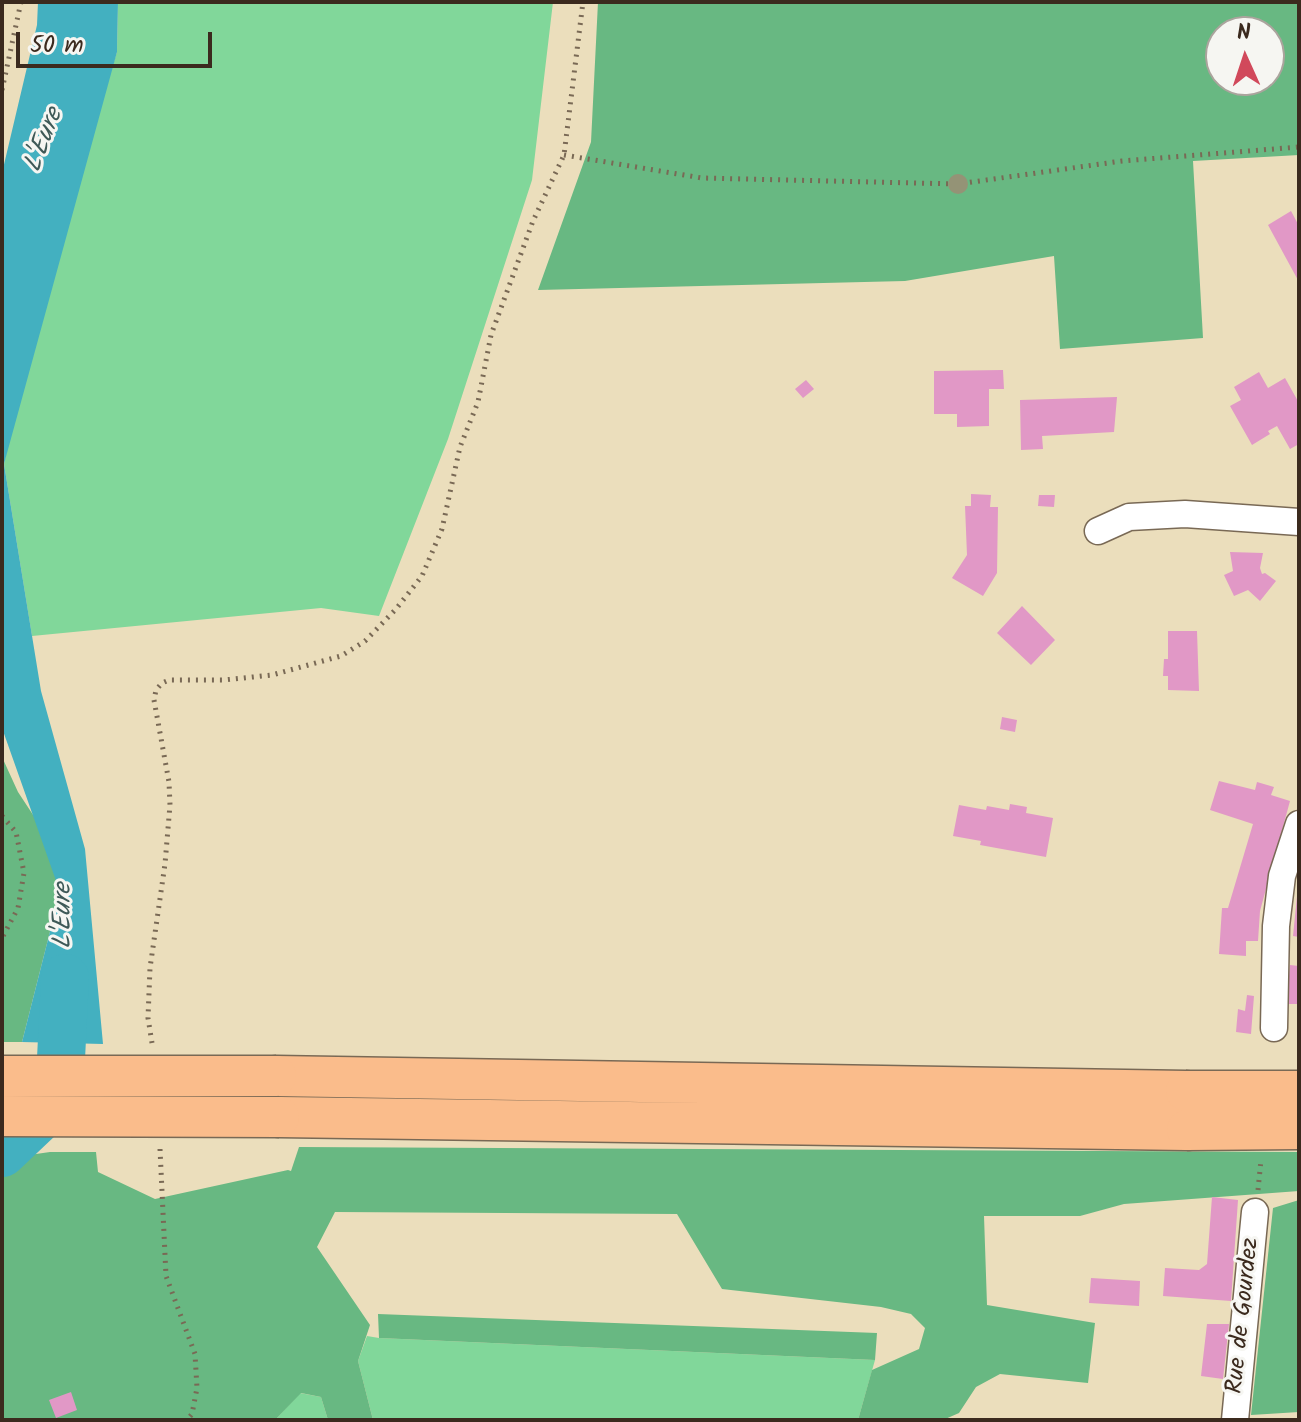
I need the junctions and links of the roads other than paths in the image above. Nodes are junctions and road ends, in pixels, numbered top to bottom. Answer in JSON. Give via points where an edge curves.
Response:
{"nodes":[{"id":1,"x":1299,"y":522,"type":"edge"},
{"id":2,"x":1098,"y":531,"type":"dead end"},
{"id":3,"x":1299,"y":824,"type":"edge"},
{"id":4,"x":1274,"y":1028,"type":"dead end"},
{"id":5,"x":2,"y":1076,"type":"edge"},
{"id":6,"x":1299,"y":1091,"type":"edge"},
{"id":7,"x":1187,"y":1111,"type":"junction"},
{"id":8,"x":2,"y":1116,"type":"edge"},
{"id":9,"x":1299,"y":1129,"type":"edge"},
{"id":10,"x":1255,"y":1212,"type":"dead end"},
{"id":11,"x":1235,"y":1420,"type":"edge"}],
"edges":[{"from":1,"to":2,"type":"street","via":[[1185,514],[1129,517]]},
{"from":3,"to":4,"type":"street","via":[[1280,888]]},
{"from":5,"to":7,"type":"main road","bridge":true,"via":[[276,1076]]},
{"from":6,"to":7,"type":"main road","bridge":true},
{"from":7,"to":8,"type":"main road","bridge":true},
{"from":7,"to":9,"type":"main road","bridge":true},
{"from":10,"to":11,"type":"street","name":"Rue de Gourdez"}]}
